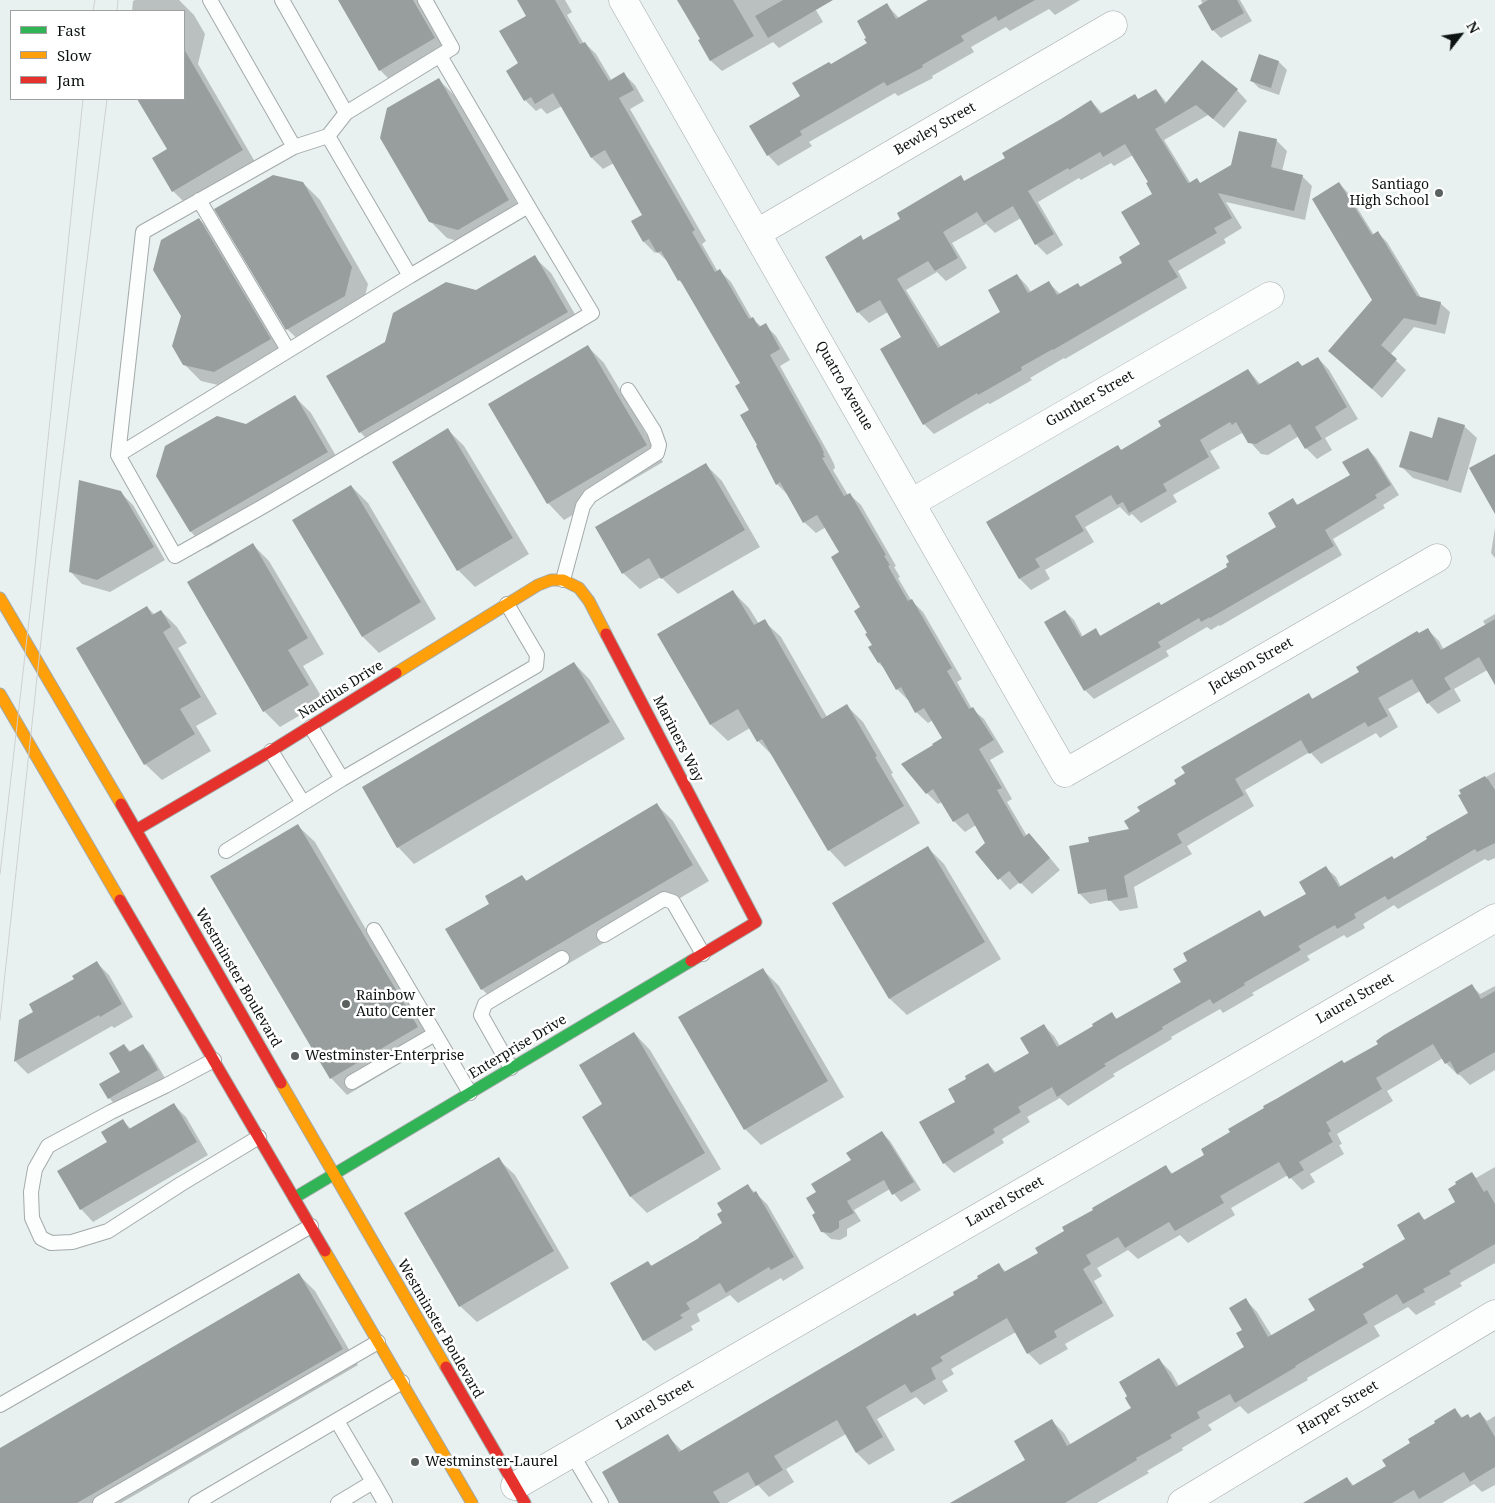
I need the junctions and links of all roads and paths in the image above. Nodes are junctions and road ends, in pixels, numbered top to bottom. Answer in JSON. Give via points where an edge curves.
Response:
{"nodes":[{"id":1,"x":210,"y":0,"type":"edge"},
{"id":2,"x":282,"y":0,"type":"edge"},
{"id":3,"x":425,"y":0,"type":"edge"},
{"id":4,"x":623,"y":0,"type":"edge"},
{"id":5,"x":1113,"y":25,"type":"dead end"},
{"id":6,"x":440,"y":56,"type":"junction"},
{"id":7,"x":346,"y":112,"type":"junction"},
{"id":8,"x":328,"y":136,"type":"junction"},
{"id":9,"x":294,"y":147,"type":"junction"},
{"id":10,"x":199,"y":200,"type":"junction"},
{"id":11,"x":528,"y":206,"type":"junction"},
{"id":12,"x":757,"y":233,"type":"junction"},
{"id":13,"x":410,"y":276,"type":"junction"},
{"id":14,"x":1270,"y":296,"type":"dead end"},
{"id":15,"x":288,"y":350,"type":"junction"},
{"id":16,"x":628,"y":390,"type":"dead end"},
{"id":17,"x":118,"y":455,"type":"junction"},
{"id":18,"x":911,"y":503,"type":"junction"},
{"id":19,"x":1436,"y":558,"type":"dead end"},
{"id":20,"x":563,"y":580,"type":"junction"},
{"id":21,"x":0,"y":598,"type":"edge"},
{"id":22,"x":507,"y":604,"type":"junction"},
{"id":23,"x":0,"y":694,"type":"edge"},
{"id":24,"x":311,"y":726,"type":"junction"},
{"id":25,"x":271,"y":751,"type":"junction"},
{"id":26,"x":1065,"y":773,"type":"joint"},
{"id":27,"x":342,"y":779,"type":"junction"},
{"id":28,"x":303,"y":803,"type":"junction"},
{"id":29,"x":136,"y":830,"type":"junction"},
{"id":30,"x":226,"y":850,"type":"dead end"},
{"id":31,"x":1495,"y":918,"type":"edge"},
{"id":32,"x":756,"y":922,"type":"joint"},
{"id":33,"x":374,"y":930,"type":"dead end"},
{"id":34,"x":604,"y":935,"type":"dead end"},
{"id":35,"x":703,"y":954,"type":"junction"},
{"id":36,"x":562,"y":958,"type":"dead end"},
{"id":37,"x":435,"y":1034,"type":"junction"},
{"id":38,"x":214,"y":1060,"type":"junction"},
{"id":39,"x":511,"y":1068,"type":"junction"},
{"id":40,"x":352,"y":1082,"type":"dead end"},
{"id":41,"x":470,"y":1093,"type":"junction"},
{"id":42,"x":259,"y":1137,"type":"junction"},
{"id":43,"x":333,"y":1174,"type":"junction"},
{"id":44,"x":294,"y":1198,"type":"junction"},
{"id":45,"x":310,"y":1226,"type":"junction"},
{"id":46,"x":1495,"y":1314,"type":"edge"},
{"id":47,"x":378,"y":1342,"type":"junction"},
{"id":48,"x":402,"y":1382,"type":"junction"},
{"id":49,"x":0,"y":1405,"type":"edge"},
{"id":50,"x":337,"y":1420,"type":"junction"},
{"id":51,"x":572,"y":1454,"type":"junction"},
{"id":52,"x":373,"y":1482,"type":"junction"},
{"id":53,"x":520,"y":1494,"type":"edge"},
{"id":54,"x":100,"y":1503,"type":"edge"},
{"id":55,"x":196,"y":1503,"type":"edge"},
{"id":56,"x":338,"y":1503,"type":"edge"},
{"id":57,"x":385,"y":1503,"type":"edge"},
{"id":58,"x":472,"y":1503,"type":"edge"},
{"id":59,"x":601,"y":1503,"type":"edge"},
{"id":60,"x":1182,"y":1503,"type":"edge"}],
"edges":[{"from":1,"to":9,"type":"lane"},
{"from":2,"to":7,"type":"lane"},
{"from":3,"to":6,"type":"lane","via":[[452,48]]},
{"from":4,"to":12,"type":"street","name":"Quatro Avenue"},
{"from":5,"to":12,"type":"street","name":"Bewley Street"},
{"from":6,"to":7,"type":"lane"},
{"from":6,"to":11,"type":"lane"},
{"from":7,"to":8,"type":"lane"},
{"from":8,"to":9,"type":"lane"},
{"from":8,"to":13,"type":"lane"},
{"from":9,"to":10,"type":"lane"},
{"from":10,"to":15,"type":"lane"},
{"from":10,"to":17,"type":"lane","via":[[144,232]]},
{"from":11,"to":13,"type":"lane"},
{"from":11,"to":17,"type":"lane","via":[[592,313],[175,556]]},
{"from":12,"to":18,"type":"street","name":"Quatro Avenue"},
{"from":13,"to":15,"type":"lane"},
{"from":14,"to":18,"type":"street","name":"Gunther Street"},
{"from":15,"to":17,"type":"lane"},
{"from":16,"to":20,"type":"lane","via":[[654,431],[659,445],[657,453],[590,496],[583,506]]},
{"from":18,"to":26,"type":"street","name":"Quatro Avenue"},
{"from":19,"to":26,"type":"street","name":"Jackson Street"},
{"from":20,"to":22,"type":"main road","name":"Nautilus Drive","via":[[550,580],[538,585]]},
{"from":20,"to":32,"type":"main road","name":"Mariners Way","via":[[579,588],[589,601]]},
{"from":21,"to":29,"type":"main road","name":"Westminster Boulevard"},
{"from":22,"to":24,"type":"main road","name":"Nautilus Drive"},
{"from":22,"to":27,"type":"lane","via":[[537,655],[536,666]]},
{"from":23,"to":38,"type":"main road"},
{"from":24,"to":25,"type":"main road","name":"Nautilus Drive"},
{"from":24,"to":27,"type":"lane"},
{"from":25,"to":28,"type":"lane"},
{"from":25,"to":29,"type":"main road","name":"Nautilus Drive"},
{"from":27,"to":28,"type":"lane"},
{"from":28,"to":30,"type":"lane"},
{"from":29,"to":43,"type":"main road","name":"Westminster Boulevard"},
{"from":31,"to":51,"type":"street","name":"Laurel Street"},
{"from":32,"to":35,"type":"main road","name":"Enterprise Drive"},
{"from":33,"to":37,"type":"lane"},
{"from":34,"to":35,"type":"lane","via":[[664,899],[673,902]]},
{"from":35,"to":39,"type":"main road","name":"Enterprise Drive"},
{"from":36,"to":39,"type":"lane","via":[[485,1004],[481,1015]]},
{"from":37,"to":40,"type":"lane"},
{"from":37,"to":41,"type":"lane"},
{"from":38,"to":42,"type":"main road"},
{"from":38,"to":42,"type":"lane","via":[[48,1146],[35,1168],[31,1192],[32,1218],[42,1238],[51,1243],[72,1242],[108,1231]]},
{"from":39,"to":41,"type":"main road","name":"Enterprise Drive"},
{"from":41,"to":43,"type":"main road","name":"Enterprise Drive"},
{"from":42,"to":44,"type":"main road"},
{"from":43,"to":44,"type":"main road","name":"Enterprise Drive"},
{"from":43,"to":53,"type":"main road","name":"Westminster Boulevard"},
{"from":44,"to":45,"type":"main road"},
{"from":45,"to":47,"type":"main road"},
{"from":45,"to":49,"type":"lane"},
{"from":46,"to":60,"type":"street","name":"Harper Street"},
{"from":47,"to":48,"type":"main road"},
{"from":47,"to":54,"type":"lane"},
{"from":48,"to":50,"type":"lane"},
{"from":48,"to":58,"type":"main road"},
{"from":50,"to":52,"type":"lane"},
{"from":50,"to":55,"type":"lane"},
{"from":51,"to":53,"type":"street","name":"Laurel Street"},
{"from":51,"to":59,"type":"lane"},
{"from":52,"to":56,"type":"lane"},
{"from":52,"to":57,"type":"lane"}]}
